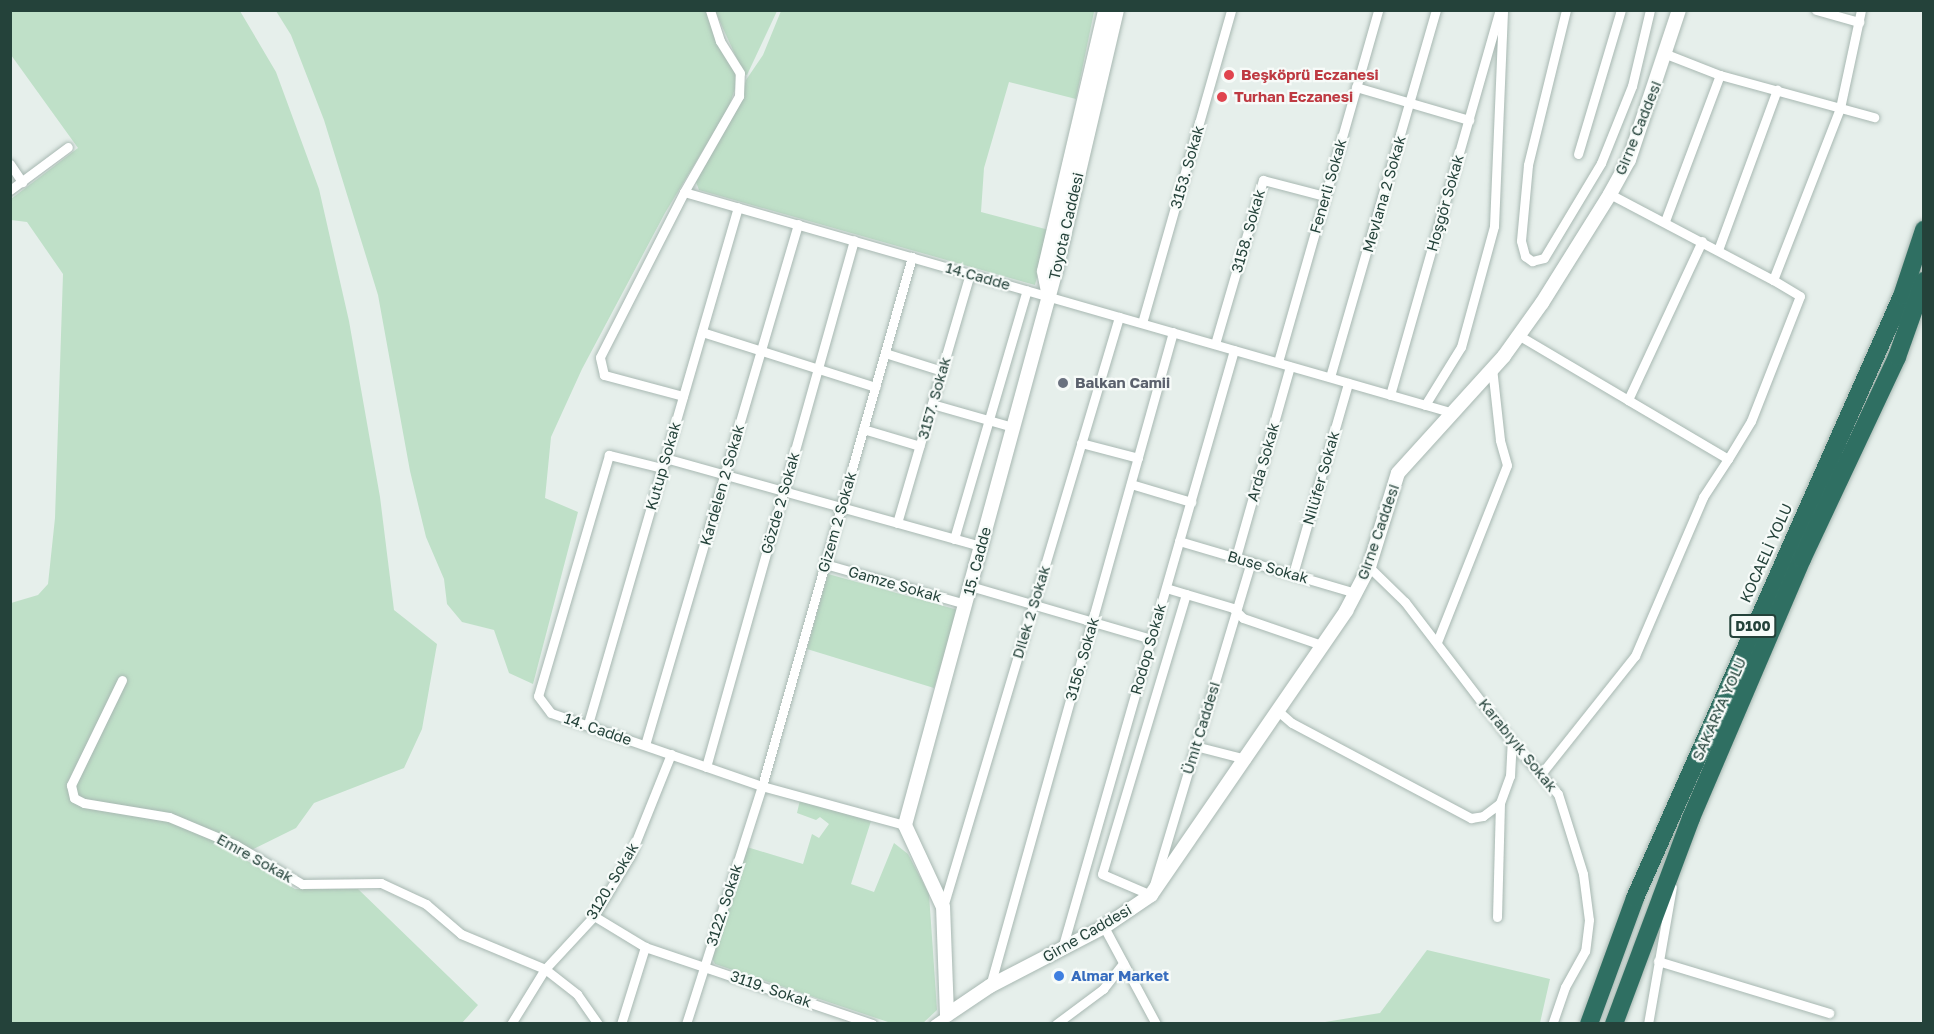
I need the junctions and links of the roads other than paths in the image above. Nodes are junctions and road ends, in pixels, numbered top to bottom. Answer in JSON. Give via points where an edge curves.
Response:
{"nodes":[{"id":1,"x":710,"y":10,"type":"edge"},
{"id":2,"x":1105,"y":10,"type":"edge"},
{"id":3,"x":1116,"y":10,"type":"edge"},
{"id":4,"x":1231,"y":10,"type":"edge"},
{"id":5,"x":1378,"y":10,"type":"edge"},
{"id":6,"x":1436,"y":10,"type":"edge"},
{"id":7,"x":1501,"y":10,"type":"edge"},
{"id":8,"x":1566,"y":10,"type":"edge"},
{"id":9,"x":1621,"y":10,"type":"edge"},
{"id":10,"x":1650,"y":10,"type":"edge"},
{"id":11,"x":1679,"y":10,"type":"edge"},
{"id":12,"x":1816,"y":10,"type":"edge"},
{"id":13,"x":1861,"y":10,"type":"edge"},
{"id":14,"x":1859,"y":22,"type":"junction"},
{"id":15,"x":1666,"y":54,"type":"junction"},
{"id":16,"x":1720,"y":75,"type":"junction"},
{"id":17,"x":1356,"y":87,"type":"junction"},
{"id":18,"x":1777,"y":90,"type":"junction"},
{"id":19,"x":1410,"y":103,"type":"junction"},
{"id":20,"x":1840,"y":108,"type":"junction"},
{"id":21,"x":1874,"y":117,"type":"dead end"},
{"id":22,"x":1469,"y":120,"type":"junction"},
{"id":23,"x":68,"y":147,"type":"dead end"},
{"id":24,"x":1578,"y":154,"type":"dead end"},
{"id":25,"x":10,"y":164,"type":"edge"},
{"id":26,"x":22,"y":182,"type":"junction"},
{"id":27,"x":10,"y":190,"type":"edge"},
{"id":28,"x":684,"y":192,"type":"junction"},
{"id":29,"x":1610,"y":194,"type":"junction"},
{"id":30,"x":1325,"y":196,"type":"junction"},
{"id":31,"x":738,"y":207,"type":"junction"},
{"id":32,"x":1665,"y":221,"type":"junction"},
{"id":33,"x":798,"y":224,"type":"junction"},
{"id":34,"x":1923,"y":230,"type":"edge"},
{"id":35,"x":854,"y":240,"type":"junction"},
{"id":36,"x":1702,"y":241,"type":"junction"},
{"id":37,"x":1718,"y":250,"type":"junction"},
{"id":38,"x":912,"y":257,"type":"junction"},
{"id":39,"x":970,"y":274,"type":"junction"},
{"id":40,"x":1773,"y":280,"type":"junction"},
{"id":41,"x":1923,"y":280,"type":"edge"},
{"id":42,"x":1027,"y":290,"type":"junction"},
{"id":43,"x":1049,"y":297,"type":"junction"},
{"id":44,"x":1119,"y":317,"type":"junction"},
{"id":45,"x":1142,"y":323,"type":"junction"},
{"id":46,"x":702,"y":332,"type":"junction"},
{"id":47,"x":1173,"y":332,"type":"junction"},
{"id":48,"x":1518,"y":335,"type":"junction"},
{"id":49,"x":1215,"y":344,"type":"junction"},
{"id":50,"x":1234,"y":350,"type":"junction"},
{"id":51,"x":761,"y":351,"type":"junction"},
{"id":52,"x":885,"y":353,"type":"junction"},
{"id":53,"x":1278,"y":362,"type":"junction"},
{"id":54,"x":1290,"y":366,"type":"junction"},
{"id":55,"x":818,"y":369,"type":"junction"},
{"id":56,"x":1492,"y":369,"type":"junction"},
{"id":57,"x":942,"y":371,"type":"junction"},
{"id":58,"x":1330,"y":377,"type":"junction"},
{"id":59,"x":1348,"y":382,"type":"junction"},
{"id":60,"x":875,"y":387,"type":"junction"},
{"id":61,"x":1390,"y":394,"type":"junction"},
{"id":62,"x":683,"y":396,"type":"junction"},
{"id":63,"x":1628,"y":400,"type":"junction"},
{"id":64,"x":932,"y":404,"type":"junction"},
{"id":65,"x":1425,"y":405,"type":"junction"},
{"id":66,"x":1450,"y":412,"type":"junction"},
{"id":67,"x":988,"y":420,"type":"junction"},
{"id":68,"x":1013,"y":427,"type":"junction"},
{"id":69,"x":863,"y":429,"type":"junction"},
{"id":70,"x":1081,"y":443,"type":"junction"},
{"id":71,"x":920,"y":446,"type":"junction"},
{"id":72,"x":665,"y":458,"type":"junction"},
{"id":73,"x":1138,"y":458,"type":"junction"},
{"id":74,"x":1728,"y":459,"type":"junction"},
{"id":75,"x":662,"y":468,"type":"junction"},
{"id":76,"x":724,"y":475,"type":"junction"},
{"id":77,"x":1131,"y":484,"type":"junction"},
{"id":78,"x":783,"y":491,"type":"junction"},
{"id":79,"x":1191,"y":502,"type":"junction"},
{"id":80,"x":841,"y":507,"type":"junction"},
{"id":81,"x":897,"y":523,"type":"junction"},
{"id":82,"x":954,"y":539,"type":"junction"},
{"id":83,"x":1179,"y":541,"type":"junction"},
{"id":84,"x":981,"y":546,"type":"junction"},
{"id":85,"x":1236,"y":557,"type":"junction"},
{"id":86,"x":1251,"y":562,"type":"junction"},
{"id":87,"x":825,"y":564,"type":"junction"},
{"id":88,"x":1369,"y":567,"type":"junction"},
{"id":89,"x":1293,"y":574,"type":"junction"},
{"id":90,"x":970,"y":586,"type":"junction"},
{"id":91,"x":1166,"y":588,"type":"junction"},
{"id":92,"x":1356,"y":593,"type":"junction"},
{"id":93,"x":1186,"y":594,"type":"junction"},
{"id":94,"x":965,"y":604,"type":"junction"},
{"id":95,"x":1033,"y":604,"type":"junction"},
{"id":96,"x":1235,"y":613,"type":"junction"},
{"id":97,"x":1092,"y":622,"type":"junction"},
{"id":98,"x":1151,"y":639,"type":"junction"},
{"id":99,"x":1437,"y":642,"type":"junction"},
{"id":100,"x":1322,"y":645,"type":"junction"},
{"id":101,"x":122,"y":680,"type":"dead end"},
{"id":102,"x":1278,"y":711,"type":"junction"},
{"id":103,"x":588,"y":724,"type":"junction"},
{"id":104,"x":1512,"y":742,"type":"junction"},
{"id":105,"x":645,"y":745,"type":"junction"},
{"id":106,"x":1195,"y":746,"type":"junction"},
{"id":107,"x":671,"y":754,"type":"junction"},
{"id":108,"x":1246,"y":759,"type":"junction"},
{"id":109,"x":706,"y":766,"type":"junction"},
{"id":110,"x":1541,"y":774,"type":"junction"},
{"id":111,"x":762,"y":786,"type":"junction"},
{"id":112,"x":1500,"y":803,"type":"junction"},
{"id":113,"x":904,"y":825,"type":"junction"},
{"id":114,"x":1678,"y":850,"type":"junction"},
{"id":115,"x":1151,"y":895,"type":"junction"},
{"id":116,"x":943,"y":907,"type":"junction"},
{"id":117,"x":594,"y":916,"type":"junction"},
{"id":118,"x":1497,"y":917,"type":"dead end"},
{"id":119,"x":1104,"y":927,"type":"junction"},
{"id":120,"x":645,"y":947,"type":"junction"},
{"id":121,"x":1062,"y":949,"type":"junction"},
{"id":122,"x":1658,"y":961,"type":"junction"},
{"id":123,"x":1123,"y":963,"type":"junction"},
{"id":124,"x":705,"y":966,"type":"junction"},
{"id":125,"x":545,"y":969,"type":"junction"},
{"id":126,"x":990,"y":987,"type":"junction"},
{"id":127,"x":1830,"y":1014,"type":"dead end"},
{"id":128,"x":947,"y":1015,"type":"junction"},
{"id":129,"x":511,"y":1023,"type":"edge"},
{"id":130,"x":598,"y":1023,"type":"edge"},
{"id":131,"x":621,"y":1023,"type":"edge"},
{"id":132,"x":686,"y":1023,"type":"edge"},
{"id":133,"x":872,"y":1023,"type":"edge"},
{"id":134,"x":934,"y":1023,"type":"edge"},
{"id":135,"x":1056,"y":1023,"type":"edge"},
{"id":136,"x":1156,"y":1023,"type":"edge"},
{"id":137,"x":1552,"y":1023,"type":"edge"},
{"id":138,"x":1588,"y":1023,"type":"edge"},
{"id":139,"x":1614,"y":1023,"type":"edge"},
{"id":140,"x":1648,"y":1023,"type":"edge"}],
"edges":[{"from":1,"to":28,"type":"street","via":[[720,41],[740,73],[739,96]]},
{"from":2,"to":43,"type":"street","name":"Toyota Caddesi","via":[[1044,271]]},
{"from":3,"to":43,"type":"street","name":"Toyota Caddesi"},
{"from":4,"to":45,"type":"street","name":"3153. Sokak"},
{"from":5,"to":17,"type":"street","name":"Fenerli Sokak"},
{"from":6,"to":19,"type":"street","name":"Mevlana 2 Sokak"},
{"from":7,"to":22,"type":"street","name":"Hoşgör Sokak"},
{"from":7,"to":65,"type":"street","via":[[1494,226],[1464,338]]},
{"from":8,"to":10,"type":"street","via":[[1528,165],[1521,241],[1525,256],[1532,261],[1544,258],[1601,163],[1632,86]]},
{"from":9,"to":24,"type":"street"},
{"from":11,"to":15,"type":"street","name":"Girne Caddesi"},
{"from":12,"to":14,"type":"street"},
{"from":13,"to":14,"type":"street"},
{"from":14,"to":20,"type":"street"},
{"from":15,"to":16,"type":"street"},
{"from":15,"to":29,"type":"street","name":"Girne Caddesi","via":[[1629,160]]},
{"from":16,"to":18,"type":"street"},
{"from":16,"to":32,"type":"street"},
{"from":17,"to":19,"type":"street"},
{"from":17,"to":30,"type":"street","name":"Fenerli Sokak"},
{"from":18,"to":20,"type":"street"},
{"from":18,"to":37,"type":"street"},
{"from":19,"to":22,"type":"street"},
{"from":19,"to":58,"type":"street","name":"Mevlana 2 Sokak"},
{"from":20,"to":21,"type":"street"},
{"from":20,"to":40,"type":"street"},
{"from":22,"to":61,"type":"street","name":"Hoşgör Sokak"},
{"from":23,"to":26,"type":"street"},
{"from":25,"to":26,"type":"street"},
{"from":26,"to":27,"type":"street"},
{"from":28,"to":31,"type":"street","name":"14.Cadde"},
{"from":28,"to":62,"type":"street","via":[[600,357],[604,375]]},
{"from":29,"to":32,"type":"street"},
{"from":29,"to":48,"type":"street","name":"Girne Caddesi"},
{"from":30,"to":49,"type":"street","name":"3158. Sokak","via":[[1263,180]]},
{"from":30,"to":53,"type":"street","name":"Fenerli Sokak"},
{"from":31,"to":33,"type":"street","name":"14.Cadde"},
{"from":31,"to":46,"type":"street","name":"Kutup Sokak"},
{"from":32,"to":36,"type":"street"},
{"from":33,"to":35,"type":"street","name":"14.Cadde"},
{"from":33,"to":51,"type":"street","name":"Kardelen 2 Sokak"},
{"from":34,"to":138,"type":"highway","name":"KOCAELİ YOLU","number":"D100","via":[[1902,296],[1635,898]]},
{"from":35,"to":38,"type":"street","name":"14.Cadde"},
{"from":35,"to":55,"type":"street","name":"Gözde 2 Sokak"},
{"from":36,"to":37,"type":"street"},
{"from":36,"to":63,"type":"street"},
{"from":37,"to":40,"type":"street"},
{"from":38,"to":39,"type":"street","name":"14.Cadde"},
{"from":38,"to":52,"type":"street","name":"Gizem 2 Sokak"},
{"from":39,"to":42,"type":"street","name":"14.Cadde"},
{"from":39,"to":57,"type":"street","name":"3157. Sokak"},
{"from":40,"to":74,"type":"street","via":[[1800,296],[1751,421]]},
{"from":41,"to":114,"type":"highway","name":"SAKARYA YOLU","number":"D100","via":[[1897,357],[1802,559]]},
{"from":42,"to":43,"type":"street","name":"14.Cadde"},
{"from":42,"to":67,"type":"street"},
{"from":43,"to":44,"type":"street","name":"14.Cadde"},
{"from":43,"to":68,"type":"street","name":"15. Cadde"},
{"from":44,"to":45,"type":"street","name":"14.Cadde"},
{"from":44,"to":70,"type":"street","name":"Dilek 2 Sokak"},
{"from":45,"to":47,"type":"street","name":"14.Cadde"},
{"from":46,"to":51,"type":"street"},
{"from":46,"to":62,"type":"street","name":"Kutup Sokak"},
{"from":47,"to":49,"type":"street","name":"14.Cadde"},
{"from":47,"to":73,"type":"street","name":"3156. Sokak"},
{"from":48,"to":56,"type":"street","name":"Girne Caddesi"},
{"from":48,"to":63,"type":"street"},
{"from":49,"to":50,"type":"street","name":"14.Cadde"},
{"from":50,"to":53,"type":"street","name":"14.Cadde"},
{"from":50,"to":79,"type":"street","name":"Rodop Sokak"},
{"from":51,"to":55,"type":"street"},
{"from":51,"to":76,"type":"street","name":"Kardelen 2 Sokak"},
{"from":52,"to":57,"type":"street"},
{"from":52,"to":60,"type":"street","name":"Gizem 2 Sokak"},
{"from":53,"to":54,"type":"street","name":"14.Cadde"},
{"from":54,"to":58,"type":"street","name":"14.Cadde"},
{"from":54,"to":85,"type":"street","name":"Arda Sokak"},
{"from":55,"to":60,"type":"street"},
{"from":55,"to":78,"type":"street","name":"Gözde 2 Sokak"},
{"from":56,"to":66,"type":"street","name":"Girne Caddesi"},
{"from":56,"to":99,"type":"street","via":[[1500,440],[1507,465]]},
{"from":57,"to":64,"type":"street","name":"3157. Sokak"},
{"from":58,"to":59,"type":"street","name":"14.Cadde"},
{"from":59,"to":61,"type":"street","name":"14.Cadde"},
{"from":59,"to":89,"type":"street","name":"Nilüfer Sokak"},
{"from":60,"to":69,"type":"street","name":"Gizem 2 Sokak"},
{"from":61,"to":65,"type":"street","name":"14.Cadde"},
{"from":62,"to":72,"type":"street","name":"Kutup Sokak"},
{"from":63,"to":74,"type":"street"},
{"from":64,"to":67,"type":"street"},
{"from":64,"to":71,"type":"street","name":"3157. Sokak"},
{"from":65,"to":66,"type":"street","name":"14.Cadde"},
{"from":66,"to":88,"type":"street","name":"Girne Caddesi","via":[[1398,473]]},
{"from":67,"to":68,"type":"street"},
{"from":67,"to":82,"type":"street"},
{"from":68,"to":84,"type":"street","name":"15. Cadde"},
{"from":69,"to":71,"type":"street"},
{"from":69,"to":80,"type":"street","name":"Gizem 2 Sokak"},
{"from":70,"to":73,"type":"street"},
{"from":70,"to":95,"type":"street","name":"Dilek 2 Sokak"},
{"from":71,"to":81,"type":"street","name":"3157. Sokak"},
{"from":72,"to":75,"type":"street","name":"Kutup Sokak"},
{"from":72,"to":76,"type":"street"},
{"from":73,"to":77,"type":"street","name":"3156. Sokak"},
{"from":74,"to":110,"type":"street","via":[[1703,497],[1635,656]]},
{"from":75,"to":103,"type":"street","name":"Kutup Sokak"},
{"from":75,"to":103,"type":"street","name":"14. Cadde","via":[[609,455],[538,696],[551,713]]},
{"from":76,"to":78,"type":"street"},
{"from":76,"to":105,"type":"street","name":"Kardelen 2 Sokak"},
{"from":77,"to":79,"type":"street"},
{"from":77,"to":97,"type":"street","name":"3156. Sokak"},
{"from":78,"to":80,"type":"street"},
{"from":78,"to":109,"type":"street","name":"Gözde 2 Sokak"},
{"from":79,"to":83,"type":"street","name":"Rodop Sokak"},
{"from":80,"to":81,"type":"street"},
{"from":80,"to":87,"type":"street","name":"Gizem 2 Sokak"},
{"from":81,"to":82,"type":"street"},
{"from":82,"to":84,"type":"street"},
{"from":83,"to":85,"type":"street","name":"Buse Sokak"},
{"from":83,"to":91,"type":"street","name":"Rodop Sokak"},
{"from":84,"to":90,"type":"street","name":"15. Cadde"},
{"from":85,"to":86,"type":"street","name":"Buse Sokak"},
{"from":86,"to":89,"type":"street","name":"Buse Sokak"},
{"from":86,"to":96,"type":"street","name":"Ümit Caddesi"},
{"from":87,"to":94,"type":"street","name":"Gamze Sokak"},
{"from":87,"to":111,"type":"street","name":"Gizem 2 Sokak"},
{"from":88,"to":92,"type":"street","name":"Girne Caddesi"},
{"from":88,"to":99,"type":"street","name":"Karabıyık Sokak","via":[[1405,602]]},
{"from":89,"to":92,"type":"street","name":"Buse Sokak"},
{"from":90,"to":94,"type":"street","name":"15. Cadde"},
{"from":90,"to":95,"type":"street"},
{"from":91,"to":93,"type":"street"},
{"from":91,"to":98,"type":"street","name":"Rodop Sokak"},
{"from":92,"to":100,"type":"street","name":"Girne Caddesi"},
{"from":93,"to":96,"type":"street","via":[[1233,608]]},
{"from":93,"to":115,"type":"street","via":[[1102,874]]},
{"from":94,"to":113,"type":"street","name":"15. Cadde"},
{"from":95,"to":97,"type":"street"},
{"from":95,"to":116,"type":"street","name":"Dilek 2 Sokak"},
{"from":96,"to":100,"type":"street"},
{"from":96,"to":106,"type":"street","name":"Ümit Caddesi"},
{"from":97,"to":98,"type":"street"},
{"from":97,"to":126,"type":"street","name":"3156. Sokak"},
{"from":98,"to":121,"type":"street","name":"Rodop Sokak"},
{"from":99,"to":104,"type":"street","name":"Karabıyık Sokak"},
{"from":100,"to":102,"type":"street","name":"Girne Caddesi"},
{"from":101,"to":125,"type":"street","name":"Emre Sokak","via":[[71,785],[74,798],[169,817],[236,845],[302,884],[381,883],[426,904],[461,934]]},
{"from":102,"to":108,"type":"street","name":"Girne Caddesi"},
{"from":102,"to":112,"type":"street","via":[[1292,723],[1471,818],[1483,816]]},
{"from":103,"to":105,"type":"street","name":"14. Cadde"},
{"from":104,"to":110,"type":"street","name":"Karabıyık Sokak"},
{"from":104,"to":112,"type":"street","via":[[1510,776]]},
{"from":105,"to":107,"type":"street","name":"14. Cadde"},
{"from":106,"to":108,"type":"street"},
{"from":106,"to":115,"type":"street","name":"Ümit Caddesi"},
{"from":107,"to":109,"type":"street","name":"14. Cadde"},
{"from":107,"to":117,"type":"street","name":"3120. Sokak","via":[[630,856]]},
{"from":108,"to":115,"type":"street","name":"Girne Caddesi"},
{"from":109,"to":111,"type":"street","name":"14. Cadde"},
{"from":110,"to":137,"type":"street","name":"Karabıyık Sokak","via":[[1558,794],[1583,874],[1589,920],[1585,951],[1564,987]]},
{"from":111,"to":113,"type":"street","name":"14. Cadde"},
{"from":111,"to":124,"type":"street","name":"3122. Sokak"},
{"from":112,"to":118,"type":"street"},
{"from":113,"to":116,"type":"street"},
{"from":114,"to":122,"type":"street"},
{"from":114,"to":139,"type":"highway","name":"SAKARYA YOLU","number":"D100"},
{"from":115,"to":119,"type":"street","name":"Girne Caddesi"},
{"from":116,"to":128,"type":"street"},
{"from":117,"to":120,"type":"street","name":"3119. Sokak"},
{"from":117,"to":125,"type":"street","name":"3120. Sokak"},
{"from":119,"to":121,"type":"street","name":"Girne Caddesi"},
{"from":119,"to":123,"type":"street"},
{"from":120,"to":124,"type":"street","name":"3119. Sokak"},
{"from":120,"to":131,"type":"street"},
{"from":121,"to":126,"type":"street","name":"Girne Caddesi"},
{"from":122,"to":127,"type":"street"},
{"from":122,"to":140,"type":"street"},
{"from":123,"to":135,"type":"street","via":[[1103,989]]},
{"from":123,"to":136,"type":"street"},
{"from":124,"to":132,"type":"street","name":"3122. Sokak"},
{"from":124,"to":133,"type":"street","name":"3119. Sokak"},
{"from":125,"to":129,"type":"street","name":"3120. Sokak"},
{"from":125,"to":130,"type":"street","name":"Emre Sokak","via":[[577,994]]},
{"from":126,"to":128,"type":"street","name":"Girne Caddesi"},
{"from":128,"to":134,"type":"street","name":"Girne Caddesi"}]}
